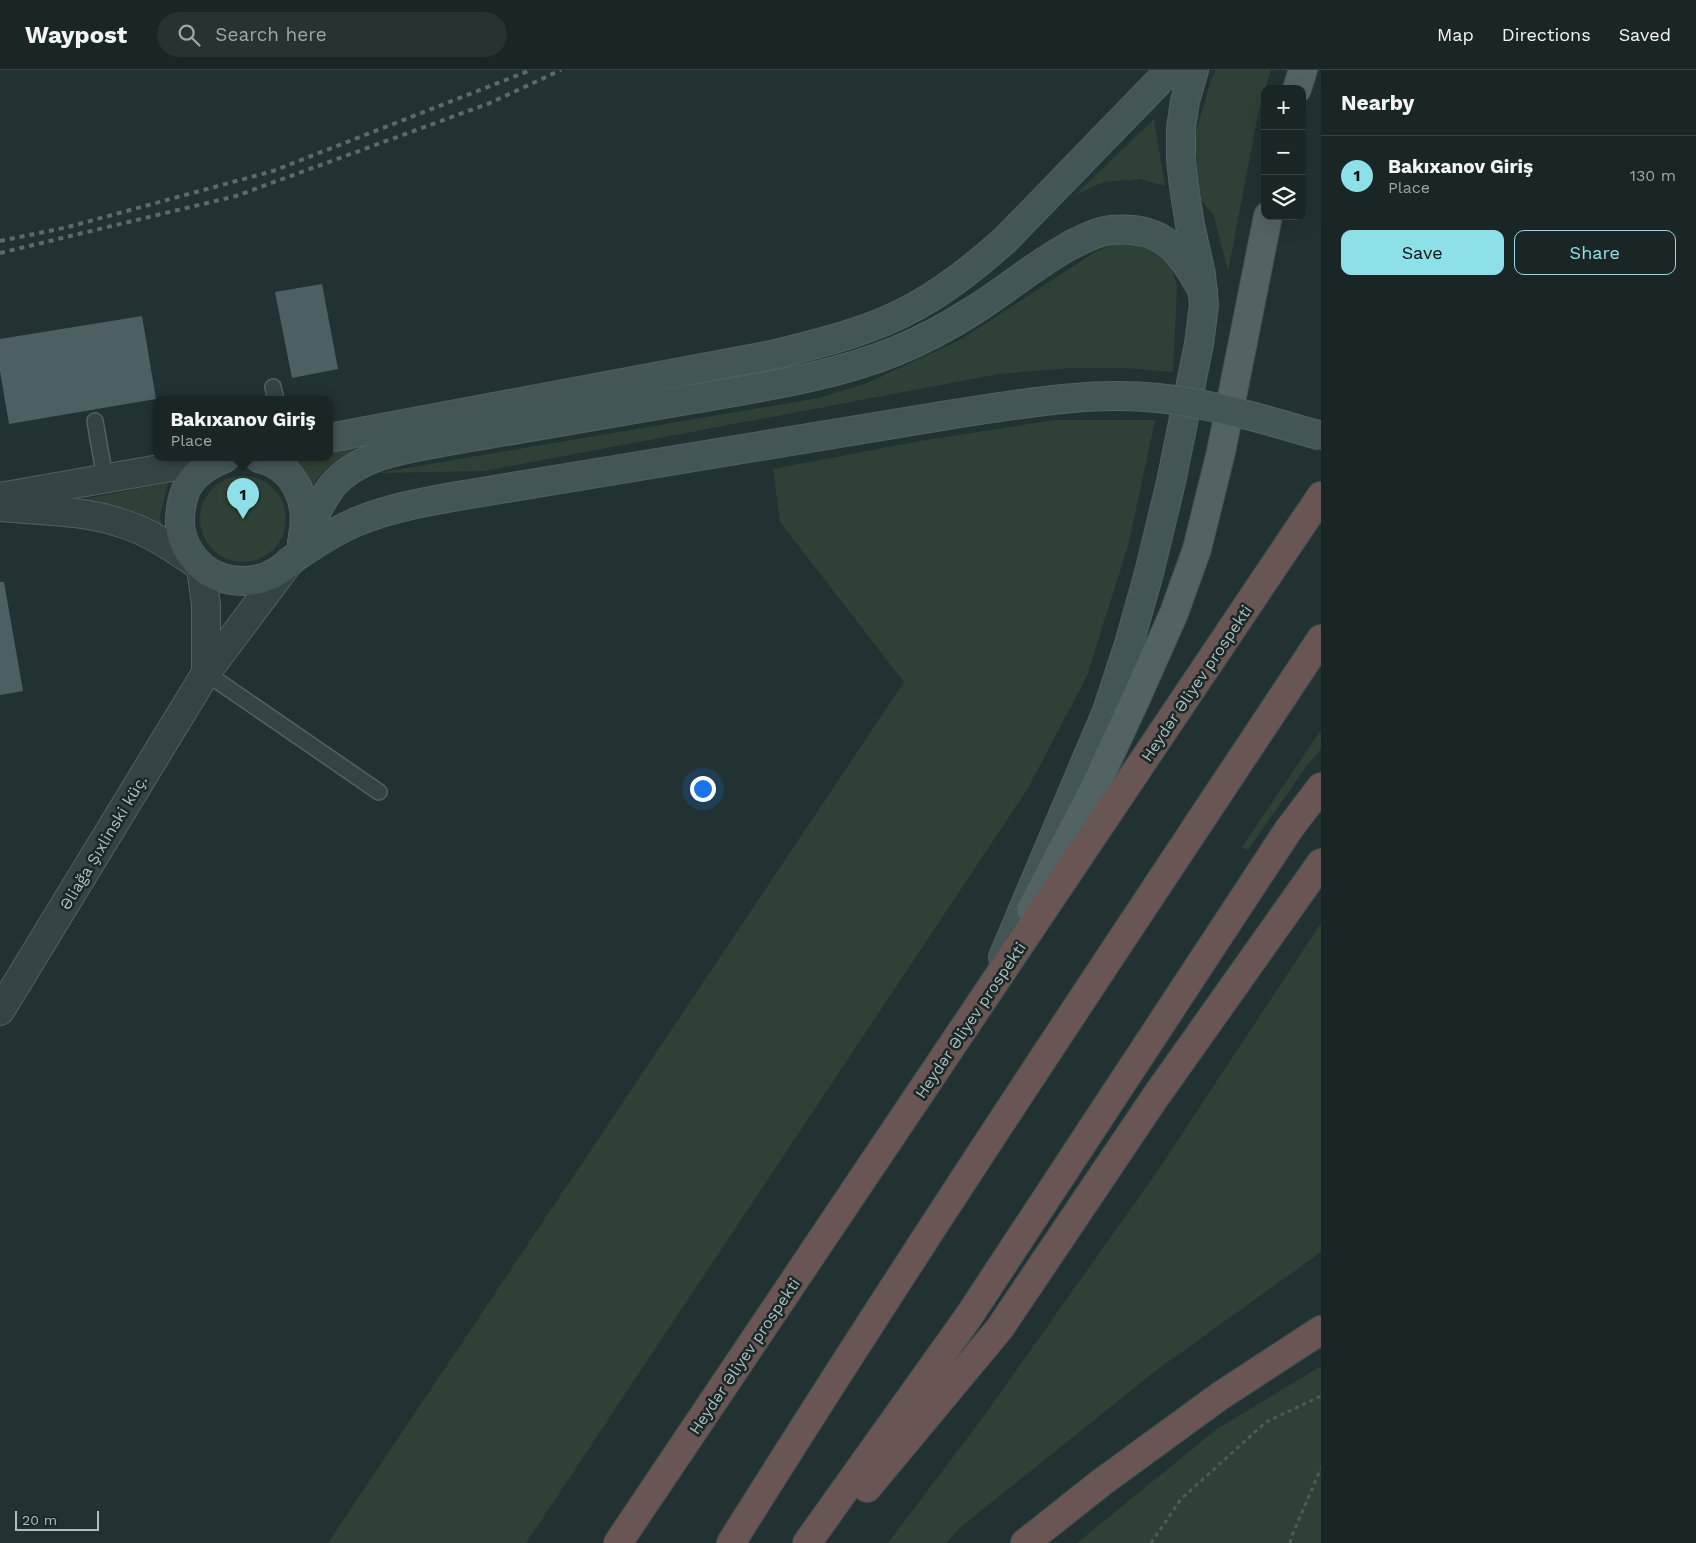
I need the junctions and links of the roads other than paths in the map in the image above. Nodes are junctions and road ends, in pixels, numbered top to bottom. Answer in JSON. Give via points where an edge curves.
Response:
{"nodes":[{"id":1,"x":1170,"y":70,"type":"edge"},
{"id":2,"x":1194,"y":70,"type":"edge"},
{"id":3,"x":1303,"y":70,"type":"edge"},
{"id":4,"x":1298,"y":85,"type":"edge"},
{"id":5,"x":1267,"y":220,"type":"edge"},
{"id":6,"x":1203,"y":291,"type":"junction"},
{"id":7,"x":95,"y":421,"type":"dead end"},
{"id":8,"x":1321,"y":436,"type":"edge"},
{"id":9,"x":333,"y":437,"type":"edge"},
{"id":10,"x":206,"y":461,"type":"edge"},
{"id":11,"x":216,"y":461,"type":"edge"},
{"id":12,"x":269,"y":461,"type":"edge"},
{"id":13,"x":105,"y":478,"type":"junction"},
{"id":14,"x":1321,"y":496,"type":"edge"},
{"id":15,"x":0,"y":497,"type":"edge"},
{"id":16,"x":0,"y":507,"type":"edge"},
{"id":17,"x":297,"y":551,"type":"junction"},
{"id":18,"x":202,"y":567,"type":"junction"},
{"id":19,"x":1321,"y":639,"type":"edge"},
{"id":20,"x":206,"y":673,"type":"junction"},
{"id":21,"x":1321,"y":787,"type":"edge"},
{"id":22,"x":379,"y":792,"type":"dead end"},
{"id":23,"x":1321,"y":862,"type":"edge"},
{"id":24,"x":990,"y":990,"type":"junction"},
{"id":25,"x":0,"y":1011,"type":"edge"},
{"id":26,"x":1321,"y":1330,"type":"edge"},
{"id":27,"x":618,"y":1543,"type":"edge"},
{"id":28,"x":731,"y":1543,"type":"edge"},
{"id":29,"x":807,"y":1543,"type":"edge"},
{"id":30,"x":821,"y":1543,"type":"edge"},
{"id":31,"x":1025,"y":1543,"type":"edge"}],
"edges":[{"from":1,"to":9,"type":"main road","via":[[981,261],[916,306],[879,324],[830,341],[772,355]]},
{"from":2,"to":6,"type":"main road","via":[[1181,128],[1182,160],[1185,197]]},
{"from":3,"to":4,"type":"main road"},
{"from":5,"to":24,"type":"main road","via":[[1221,452],[1197,550],[1177,604],[1094,789]]},
{"from":6,"to":17,"type":"main road","via":[[1178,251],[1164,240],[1146,232],[1107,230],[1061,251],[934,334],[895,352],[844,369],[775,385],[442,442],[369,460],[347,471],[333,485]]},
{"from":6,"to":24,"type":"main road","via":[[1199,344],[1171,482],[1130,644],[1107,711]]},
{"from":7,"to":13,"type":"lane"},
{"from":8,"to":17,"type":"main road","bridge":true,"via":[[1254,416],[1157,398],[1117,396],[1027,403],[412,504],[355,522]]},
{"from":10,"to":13,"type":"street"},
{"from":11,"to":18,"type":"main road","via":[[194,477],[184,494],[179,514],[180,534],[188,552]]},
{"from":12,"to":17,"type":"main road","via":[[284,470],[304,503],[306,522]]},
{"from":13,"to":15,"type":"street"},
{"from":14,"to":24,"type":"highway","name":"Heydər Əliyev prospekti"},
{"from":16,"to":18,"type":"street","via":[[87,514],[121,523],[151,535]]},
{"from":17,"to":18,"type":"main road","via":[[276,572],[258,580],[238,582],[218,577]]},
{"from":17,"to":20,"type":"street","name":"Əliağa Şıxlinski küç."},
{"from":18,"to":20,"type":"street","via":[[206,605]]},
{"from":19,"to":28,"type":"highway","via":[[1070,1016]]},
{"from":20,"to":22,"type":"lane"},
{"from":20,"to":25,"type":"street","name":"Əliağa Şıxlinski küç."},
{"from":21,"to":29,"type":"highway","via":[[1289,829],[969,1316]]},
{"from":23,"to":30,"type":"highway","via":[[1154,1099],[1000,1328]]},
{"from":24,"to":27,"type":"highway","name":"Heydər Əliyev prospekti"},
{"from":26,"to":31,"type":"highway","via":[[1220,1396]]}]}
